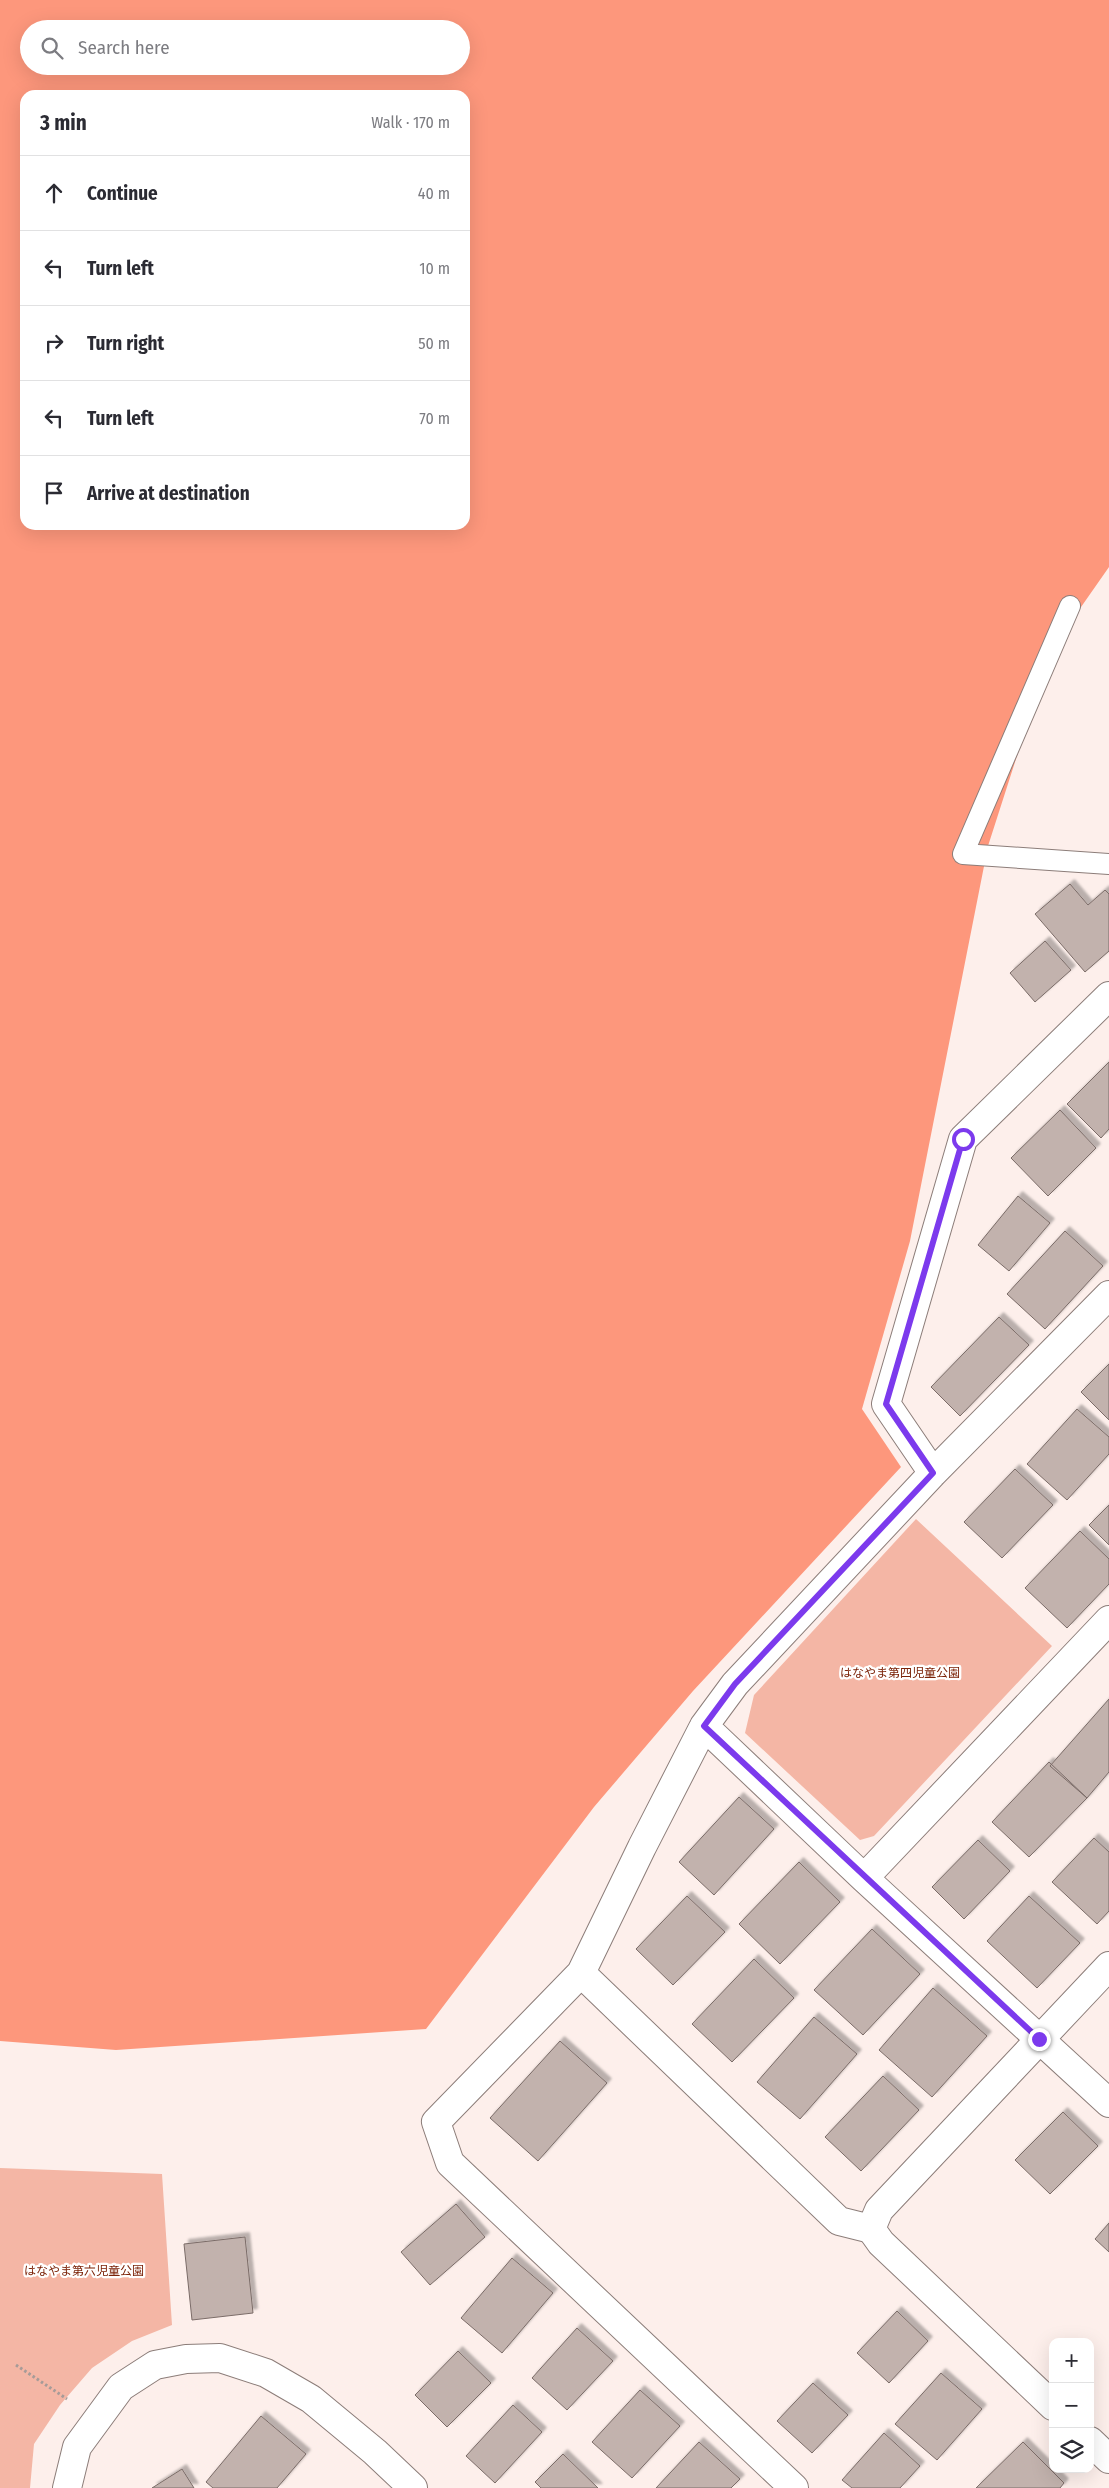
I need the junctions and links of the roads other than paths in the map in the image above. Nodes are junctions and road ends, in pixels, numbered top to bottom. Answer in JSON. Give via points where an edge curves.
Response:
{"nodes":[{"id":1,"x":1070,"y":606,"type":"dead end"},
{"id":2,"x":1109,"y":864,"type":"edge"},
{"id":3,"x":1109,"y":996,"type":"edge"},
{"id":4,"x":1109,"y":1295,"type":"edge"},
{"id":5,"x":933,"y":1473,"type":"junction"},
{"id":6,"x":1109,"y":1620,"type":"edge"},
{"id":7,"x":704,"y":1726,"type":"junction"},
{"id":8,"x":864,"y":1878,"type":"junction"},
{"id":9,"x":1109,"y":1966,"type":"edge"},
{"id":10,"x":581,"y":1973,"type":"junction"},
{"id":11,"x":1039,"y":2039,"type":"junction"},
{"id":12,"x":1109,"y":2103,"type":"edge"},
{"id":13,"x":871,"y":2228,"type":"junction"},
{"id":14,"x":1049,"y":2402,"type":"edge"},
{"id":15,"x":1094,"y":2445,"type":"edge"},
{"id":16,"x":1109,"y":2459,"type":"edge"},
{"id":17,"x":67,"y":2488,"type":"edge"},
{"id":18,"x":413,"y":2488,"type":"edge"},
{"id":19,"x":794,"y":2488,"type":"edge"}],
"edges":[{"from":1,"to":2,"type":"lane","via":[[963,854]]},
{"from":3,"to":5,"type":"street","via":[[963,1139],[886,1404]]},
{"from":4,"to":5,"type":"street"},
{"from":5,"to":7,"type":"street","via":[[735,1684]]},
{"from":6,"to":8,"type":"street"},
{"from":7,"to":8,"type":"street"},
{"from":7,"to":10,"type":"street"},
{"from":8,"to":11,"type":"street"},
{"from":9,"to":11,"type":"street"},
{"from":10,"to":13,"type":"street","via":[[839,2221]]},
{"from":10,"to":19,"type":"street","via":[[436,2122],[450,2163]]},
{"from":11,"to":12,"type":"street"},
{"from":11,"to":13,"type":"street","via":[[879,2210]]},
{"from":13,"to":14,"type":"street","via":[[881,2243]]},
{"from":15,"to":16,"type":"street"},
{"from":17,"to":18,"type":"street","via":[[77,2447],[121,2387],[155,2365],[186,2359],[220,2358],[266,2372],[311,2399]]}]}
